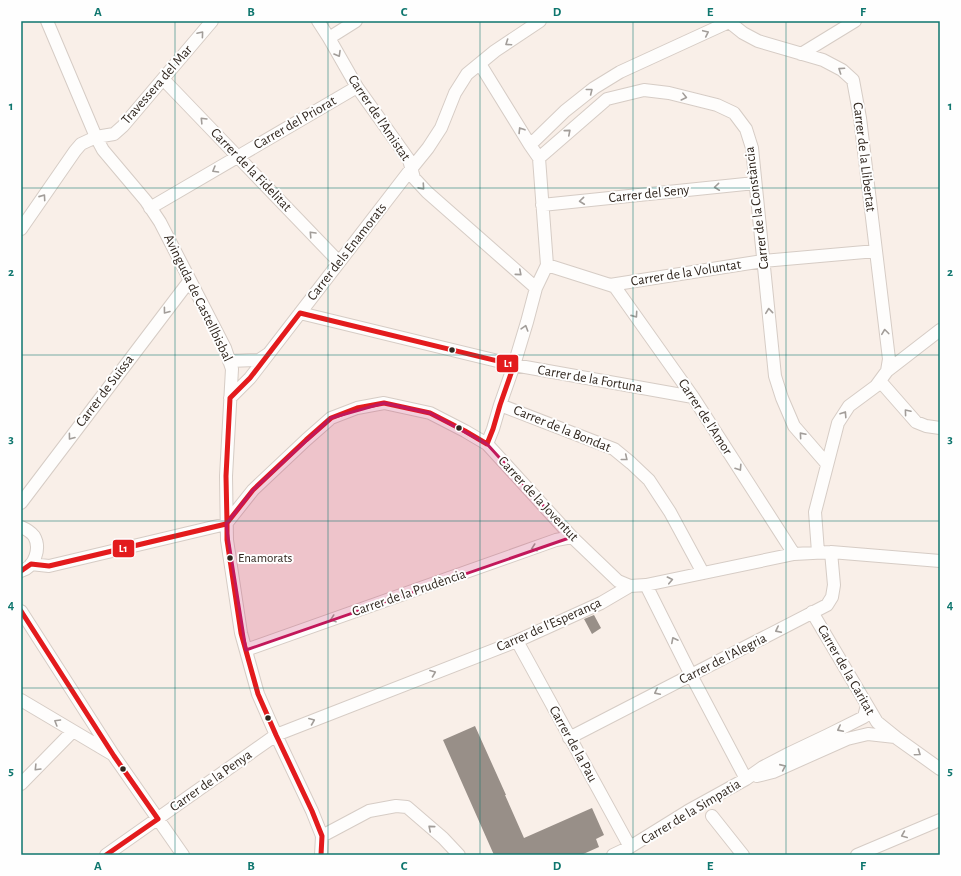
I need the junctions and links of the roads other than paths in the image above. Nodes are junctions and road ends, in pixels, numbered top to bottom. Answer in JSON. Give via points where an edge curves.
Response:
{"nodes":[{"id":1,"x":47,"y":21,"type":"edge"},
{"id":2,"x":212,"y":21,"type":"edge"},
{"id":3,"x":318,"y":21,"type":"edge"},
{"id":4,"x":356,"y":21,"type":"edge"},
{"id":5,"x":540,"y":21,"type":"edge"},
{"id":6,"x":729,"y":21,"type":"edge"},
{"id":7,"x":855,"y":21,"type":"edge"},
{"id":8,"x":329,"y":38,"type":"junction"},
{"id":9,"x":801,"y":54,"type":"junction"},
{"id":10,"x":480,"y":64,"type":"junction"},
{"id":11,"x":163,"y":79,"type":"junction"},
{"id":12,"x":357,"y":87,"type":"junction"},
{"id":13,"x":96,"y":137,"type":"junction"},
{"id":14,"x":530,"y":145,"type":"junction"},
{"id":15,"x":238,"y":156,"type":"junction"},
{"id":16,"x":539,"y":158,"type":"junction"},
{"id":17,"x":411,"y":168,"type":"junction"},
{"id":18,"x":755,"y":183,"type":"junction"},
{"id":19,"x":542,"y":205,"type":"junction"},
{"id":20,"x":150,"y":208,"type":"junction"},
{"id":21,"x":21,"y":229,"type":"edge"},
{"id":22,"x":876,"y":251,"type":"junction"},
{"id":23,"x":763,"y":261,"type":"junction"},
{"id":24,"x":339,"y":262,"type":"junction"},
{"id":25,"x":547,"y":265,"type":"junction"},
{"id":26,"x":190,"y":280,"type":"junction"},
{"id":27,"x":610,"y":285,"type":"junction"},
{"id":28,"x":536,"y":288,"type":"junction"},
{"id":29,"x":300,"y":313,"type":"junction"},
{"id":30,"x":940,"y":330,"type":"edge"},
{"id":31,"x":268,"y":354,"type":"junction"},
{"id":32,"x":229,"y":361,"type":"junction"},
{"id":33,"x":514,"y":365,"type":"junction"},
{"id":34,"x":883,"y":376,"type":"junction"},
{"id":35,"x":694,"y":397,"type":"junction"},
{"id":36,"x":230,"y":398,"type":"junction"},
{"id":37,"x":500,"y":405,"type":"junction"},
{"id":38,"x":940,"y":428,"type":"edge"},
{"id":39,"x":487,"y":444,"type":"junction"},
{"id":40,"x":828,"y":464,"type":"junction"},
{"id":41,"x":21,"y":503,"type":"edge"},
{"id":42,"x":226,"y":524,"type":"junction"},
{"id":43,"x":21,"y":527,"type":"edge"},
{"id":44,"x":572,"y":537,"type":"junction"},
{"id":45,"x":818,"y":552,"type":"junction"},
{"id":46,"x":831,"y":552,"type":"junction"},
{"id":47,"x":794,"y":554,"type":"junction"},
{"id":48,"x":940,"y":561,"type":"edge"},
{"id":49,"x":26,"y":567,"type":"edge"},
{"id":50,"x":703,"y":573,"type":"junction"},
{"id":51,"x":646,"y":585,"type":"junction"},
{"id":52,"x":630,"y":586,"type":"junction"},
{"id":53,"x":21,"y":611,"type":"edge"},
{"id":54,"x":812,"y":612,"type":"junction"},
{"id":55,"x":517,"y":641,"type":"junction"},
{"id":56,"x":246,"y":650,"type":"junction"},
{"id":57,"x":691,"y":674,"type":"junction"},
{"id":58,"x":21,"y":700,"type":"edge"},
{"id":59,"x":867,"y":705,"type":"junction"},
{"id":60,"x":73,"y":731,"type":"junction"},
{"id":61,"x":276,"y":735,"type":"junction"},
{"id":62,"x":895,"y":737,"type":"junction"},
{"id":63,"x":569,"y":738,"type":"junction"},
{"id":64,"x":114,"y":756,"type":"junction"},
{"id":65,"x":940,"y":769,"type":"edge"},
{"id":66,"x":746,"y":779,"type":"junction"},
{"id":67,"x":21,"y":784,"type":"edge"},
{"id":68,"x":712,"y":816,"type":"dead end"},
{"id":69,"x":158,"y":819,"type":"junction"},
{"id":70,"x":940,"y":820,"type":"edge"},
{"id":71,"x":322,"y":836,"type":"junction"},
{"id":72,"x":630,"y":848,"type":"junction"},
{"id":73,"x":106,"y":855,"type":"edge"},
{"id":74,"x":183,"y":855,"type":"edge"},
{"id":75,"x":321,"y":855,"type":"edge"},
{"id":76,"x":459,"y":855,"type":"edge"},
{"id":77,"x":613,"y":855,"type":"edge"},
{"id":78,"x":743,"y":855,"type":"edge"},
{"id":79,"x":857,"y":855,"type":"edge"}],
"edges":[{"from":1,"to":13,"type":"street","name":"Avinguda de Castellbisbal"},
{"from":11,"to":2,"type":"street","name":"Travessera del Mar","one_way":true},
{"from":3,"to":8,"type":"street","name":"Carrer de l'Amistat"},
{"from":4,"to":8,"type":"street"},
{"from":5,"to":10,"type":"street","name":"Carrer dels Enamorats","one_way":true},
{"from":6,"to":9,"type":"street","name":"Carrer de la Llibertat","via":[[758,41]]},
{"from":14,"to":6,"type":"street","one_way":true,"via":[[565,111],[594,88],[620,72]]},
{"from":7,"to":9,"type":"street"},
{"from":8,"to":12,"type":"street","name":"Carrer de l'Amistat","one_way":true},
{"from":22,"to":9,"type":"street","name":"Carrer de la Llibertat","one_way":true,"via":[[853,80],[842,70],[823,60]]},
{"from":14,"to":10,"type":"street","one_way":true},
{"from":10,"to":17,"type":"street","name":"Carrer dels Enamorats","via":[[468,74],[455,93],[441,128]]},
{"from":11,"to":13,"type":"street","name":"Travessera del Mar","via":[[114,134]]},
{"from":15,"to":11,"type":"street","name":"Carrer de la Fidelitat","one_way":true},
{"from":12,"to":15,"type":"street","name":"Carrer del Priorat"},
{"from":12,"to":17,"type":"street","name":"Carrer de l'Amistat","via":[[409,160]]},
{"from":13,"to":20,"type":"street","name":"Avinguda de Castellbisbal","via":[[103,150]]},
{"from":21,"to":13,"type":"street","name":"Travessera del Mar","one_way":true,"via":[[75,151],[81,144]]},
{"from":14,"to":16,"type":"street"},
{"from":15,"to":20,"type":"street","name":"Carrer del Priorat","one_way":true},
{"from":24,"to":15,"type":"street","name":"Carrer de la Fidelitat","one_way":true},
{"from":16,"to":18,"type":"street","name":"Carrer de la Constància","one_way":true,"via":[[607,99],[644,90],[669,93],[717,105],[734,114],[746,129],[752,148]]},
{"from":16,"to":19,"type":"street"},
{"from":17,"to":24,"type":"street","name":"Carrer dels Enamorats"},
{"from":17,"to":28,"type":"street","name":"Carrer de l'Amistat","one_way":true,"via":[[414,178],[427,192]]},
{"from":18,"to":19,"type":"street","name":"Carrer del Seny","one_way":true},
{"from":18,"to":23,"type":"street","name":"Carrer de la Constància"},
{"from":19,"to":25,"type":"street"},
{"from":20,"to":26,"type":"street","name":"Avinguda de Castellbisbal"},
{"from":22,"to":23,"type":"street","name":"Carrer de la Voluntat"},
{"from":34,"to":22,"type":"street","name":"Carrer de la Llibertat","one_way":true,"via":[[889,359]]},
{"from":23,"to":27,"type":"street","name":"Carrer de la Voluntat"},
{"from":40,"to":23,"type":"street","name":"Carrer de la Constància","one_way":true,"via":[[794,426],[782,398],[775,376]]},
{"from":24,"to":29,"type":"street","name":"Carrer dels Enamorats"},
{"from":25,"to":27,"type":"street","name":"Carrer de la Voluntat"},
{"from":25,"to":28,"type":"street"},
{"from":26,"to":32,"type":"street","name":"Avinguda de Castellbisbal","via":[[225,348]]},
{"from":26,"to":41,"type":"street","name":"Carrer de Suïssa","one_way":true},
{"from":27,"to":35,"type":"street","name":"Carrer de l'Amor","one_way":true,"via":[[615,287]]},
{"from":33,"to":28,"type":"street","one_way":true},
{"from":29,"to":31,"type":"street","name":"Carrer dels Enamorats"},
{"from":29,"to":33,"type":"street","name":"Carrer de la Fortuna"},
{"from":30,"to":34,"type":"street"},
{"from":31,"to":32,"type":"street","via":[[259,360]]},
{"from":31,"to":36,"type":"street","name":"Carrer dels Enamorats","via":[[250,378]]},
{"from":32,"to":36,"type":"street","name":"Avinguda de Castellbisbal","via":[[232,369]]},
{"from":33,"to":35,"type":"street","name":"Carrer de la Fortuna"},
{"from":33,"to":37,"type":"street"},
{"from":38,"to":34,"type":"street","one_way":true,"via":[[916,422]]},
{"from":40,"to":34,"type":"street","one_way":true,"via":[[838,423],[849,406],[876,386]]},
{"from":35,"to":47,"type":"street","name":"Carrer de l'Amor","one_way":true},
{"from":36,"to":42,"type":"street","name":"Avinguda de Castellbisbal"},
{"from":37,"to":39,"type":"street"},
{"from":37,"to":50,"type":"street","name":"Carrer de la Bondat","one_way":true,"via":[[614,449],[632,463],[649,480],[670,512]]},
{"from":39,"to":42,"type":"street","name":"Carrer de la Joventut","via":[[430,413],[384,403],[357,408],[331,418],[306,440],[253,490]]},
{"from":39,"to":44,"type":"street","name":"Carrer de la Joventut"},
{"from":40,"to":45,"type":"street","via":[[815,512]]},
{"from":42,"to":49,"type":"street","via":[[49,566]]},
{"from":42,"to":56,"type":"street","name":"Avinguda de Castellbisbal","via":[[241,633]]},
{"from":43,"to":49,"type":"street","via":[[34,536],[37,549],[35,557]]},
{"from":44,"to":52,"type":"street","name":"Carrer de la Joventut","via":[[618,581]]},
{"from":44,"to":56,"type":"street","name":"Carrer de la Prudència","one_way":true,"via":[[556,540]]},
{"from":45,"to":46,"type":"street","name":"Carrer de l'Esperança"},
{"from":45,"to":47,"type":"street","name":"Carrer de l'Esperança"},
{"from":46,"to":48,"type":"street","name":"Carrer de l'Esperança"},
{"from":46,"to":54,"type":"street","name":"Carrer de l'Alegria","via":[[834,585],[832,597],[827,606]]},
{"from":47,"to":50,"type":"street","name":"Carrer de l'Esperança"},
{"from":51,"to":50,"type":"street","name":"Carrer de l'Esperança","one_way":true},
{"from":51,"to":52,"type":"street","name":"Carrer de l'Esperança"},
{"from":57,"to":51,"type":"street","one_way":true},
{"from":52,"to":55,"type":"street","name":"Carrer de l'Esperança","via":[[601,603]]},
{"from":53,"to":64,"type":"street"},
{"from":54,"to":57,"type":"street","name":"Carrer de l'Alegria","one_way":true},
{"from":54,"to":59,"type":"street","name":"Carrer de la Caritat"},
{"from":61,"to":55,"type":"street","name":"Carrer de l'Esperança","one_way":true},
{"from":55,"to":63,"type":"street","name":"Carrer de la Pau"},
{"from":56,"to":61,"type":"street","name":"Avinguda de Castellbisbal","via":[[258,694]]},
{"from":57,"to":63,"type":"street","name":"Carrer de l'Alegria","one_way":true},
{"from":57,"to":66,"type":"street"},
{"from":60,"to":58,"type":"street","one_way":true},
{"from":59,"to":62,"type":"street","name":"Carrer de la Caritat","via":[[876,722]]},
{"from":59,"to":66,"type":"street","name":"Carrer de la Simpatia","one_way":true,"via":[[864,717],[782,757]]},
{"from":60,"to":64,"type":"street"},
{"from":60,"to":67,"type":"street","one_way":true},
{"from":61,"to":69,"type":"street","name":"Carrer de la Penya"},
{"from":61,"to":71,"type":"street","name":"Avinguda de Castellbisbal"},
{"from":62,"to":65,"type":"street","name":"Carrer de la Caritat","one_way":true},
{"from":66,"to":62,"type":"street","name":"Carrer de la Simpatia","one_way":true,"via":[[773,772],[846,739],[868,734]]},
{"from":63,"to":72,"type":"street","name":"Carrer de la Pau"},
{"from":64,"to":69,"type":"street"},
{"from":66,"to":72,"type":"street","name":"Carrer de la Simpatia","via":[[688,811]]},
{"from":68,"to":78,"type":"street"},
{"from":69,"to":73,"type":"street","name":"Carrer de la Penya"},
{"from":69,"to":74,"type":"street"},
{"from":70,"to":79,"type":"street","one_way":true},
{"from":71,"to":75,"type":"street","name":"Avinguda de Castellbisbal"},
{"from":76,"to":71,"type":"street","one_way":true,"via":[[407,807],[401,806],[370,811]]},
{"from":72,"to":77,"type":"street","name":"Carrer de la Simpatia"}]}
